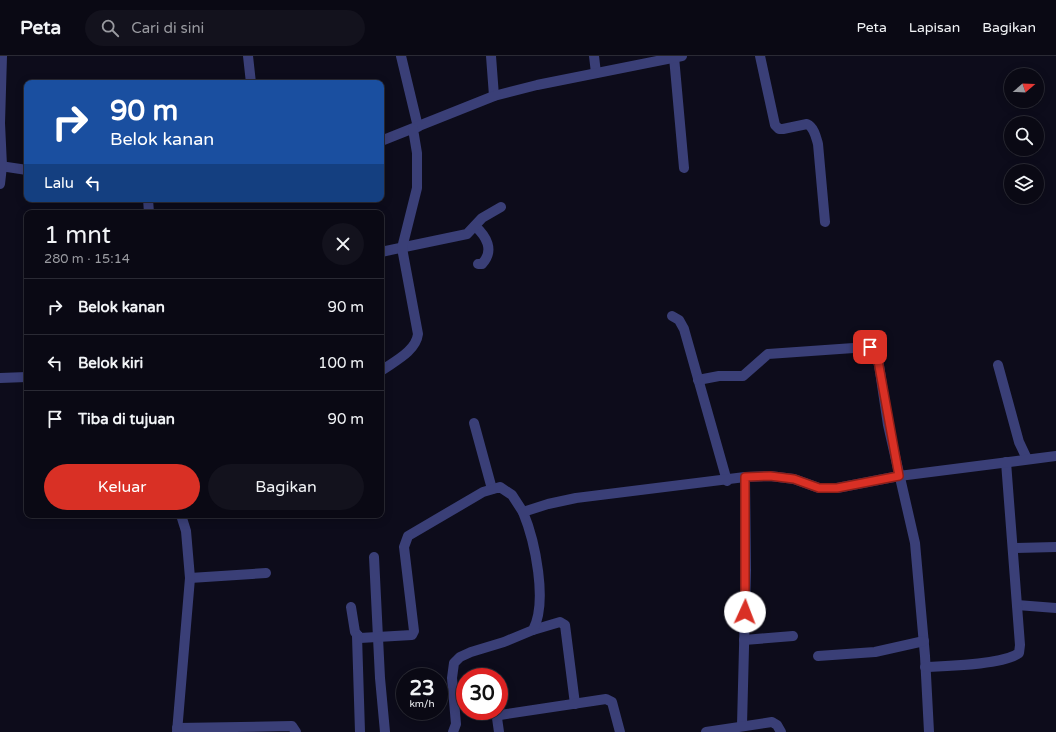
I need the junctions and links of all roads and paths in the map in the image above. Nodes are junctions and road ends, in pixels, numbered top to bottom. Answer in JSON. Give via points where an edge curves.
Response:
{"nodes":[{"id":1,"x":2,"y":56,"type":"edge"},
{"id":2,"x":248,"y":56,"type":"edge"},
{"id":3,"x":401,"y":56,"type":"edge"},
{"id":4,"x":491,"y":56,"type":"edge"},
{"id":5,"x":594,"y":56,"type":"edge"},
{"id":6,"x":679,"y":56,"type":"edge"},
{"id":7,"x":760,"y":56,"type":"edge"},
{"id":8,"x":596,"y":73,"type":"junction"},
{"id":9,"x":251,"y":80,"type":"edge"},
{"id":10,"x":494,"y":96,"type":"junction"},
{"id":11,"x":415,"y":128,"type":"junction"},
{"id":12,"x":384,"y":140,"type":"edge"},
{"id":13,"x":1,"y":166,"type":"edge"},
{"id":14,"x":684,"y":168,"type":"dead end"},
{"id":15,"x":24,"y":170,"type":"edge"},
{"id":16,"x":0,"y":184,"type":"edge"},
{"id":17,"x":501,"y":207,"type":"dead end"},
{"id":18,"x":825,"y":222,"type":"dead end"},
{"id":19,"x":474,"y":226,"type":"junction"},
{"id":20,"x":402,"y":248,"type":"junction"},
{"id":21,"x":384,"y":251,"type":"edge"},
{"id":22,"x":478,"y":264,"type":"dead end"},
{"id":23,"x":672,"y":316,"type":"dead end"},
{"id":24,"x":998,"y":365,"type":"dead end"},
{"id":25,"x":384,"y":369,"type":"edge"},
{"id":26,"x":24,"y":377,"type":"edge"},
{"id":27,"x":0,"y":378,"type":"edge"},
{"id":28,"x":698,"y":380,"type":"junction"},
{"id":29,"x":474,"y":424,"type":"dead end"},
{"id":30,"x":1056,"y":456,"type":"edge"},
{"id":31,"x":1027,"y":459,"type":"junction"},
{"id":32,"x":1006,"y":462,"type":"junction"},
{"id":33,"x":899,"y":476,"type":"junction"},
{"id":34,"x":745,"y":477,"type":"junction"},
{"id":35,"x":727,"y":481,"type":"junction"},
{"id":36,"x":492,"y":489,"type":"junction"},
{"id":37,"x":523,"y":512,"type":"junction"},
{"id":38,"x":182,"y":518,"type":"edge"},
{"id":39,"x":1056,"y":547,"type":"edge"},
{"id":40,"x":1012,"y":548,"type":"junction"},
{"id":41,"x":374,"y":557,"type":"dead end"},
{"id":42,"x":266,"y":573,"type":"dead end"},
{"id":43,"x":190,"y":578,"type":"junction"},
{"id":44,"x":1017,"y":605,"type":"junction"},
{"id":45,"x":351,"y":607,"type":"dead end"},
{"id":46,"x":1056,"y":608,"type":"edge"},
{"id":47,"x":533,"y":630,"type":"junction"},
{"id":48,"x":357,"y":636,"type":"junction"},
{"id":49,"x":793,"y":636,"type":"dead end"},
{"id":50,"x":379,"y":638,"type":"junction"},
{"id":51,"x":744,"y":640,"type":"junction"},
{"id":52,"x":924,"y":641,"type":"junction"},
{"id":53,"x":818,"y":656,"type":"dead end"},
{"id":54,"x":925,"y":667,"type":"junction"},
{"id":55,"x":575,"y":704,"type":"junction"},
{"id":56,"x":742,"y":725,"type":"junction"},
{"id":57,"x":177,"y":730,"type":"edge"},
{"id":58,"x":296,"y":732,"type":"edge"},
{"id":59,"x":360,"y":732,"type":"edge"},
{"id":60,"x":385,"y":732,"type":"edge"},
{"id":61,"x":454,"y":732,"type":"edge"},
{"id":62,"x":499,"y":732,"type":"edge"},
{"id":63,"x":620,"y":732,"type":"edge"},
{"id":64,"x":706,"y":732,"type":"edge"},
{"id":65,"x":781,"y":732,"type":"edge"},
{"id":66,"x":929,"y":732,"type":"edge"}],
"edges":[{"from":1,"to":13,"type":"street"},
{"from":2,"to":9,"type":"street"},
{"from":3,"to":11,"type":"street"},
{"from":4,"to":10,"type":"street"},
{"from":5,"to":8,"type":"street"},
{"from":6,"to":8,"type":"street"},
{"from":6,"to":14,"type":"street"},
{"from":7,"to":18,"type":"street","via":[[775,125],[783,129],[805,124],[813,131],[818,144]]},
{"from":8,"to":10,"type":"street"},
{"from":10,"to":11,"type":"street"},
{"from":11,"to":12,"type":"street"},
{"from":11,"to":20,"type":"street","via":[[417,188]]},
{"from":13,"to":15,"type":"street"},
{"from":13,"to":16,"type":"street"},
{"from":17,"to":19,"type":"street"},
{"from":19,"to":20,"type":"street","via":[[467,234]]},
{"from":19,"to":22,"type":"street","via":[[484,235],[489,246],[486,260]]},
{"from":20,"to":21,"type":"street"},
{"from":20,"to":25,"type":"street","via":[[418,334],[417,342]]},
{"from":23,"to":28,"type":"street","via":[[682,323]]},
{"from":24,"to":31,"type":"street","via":[[1019,442]]},
{"from":26,"to":27,"type":"street"},
{"from":28,"to":33,"type":"street","via":[[719,376],[743,376],[768,354],[872,347],[879,365]]},
{"from":28,"to":35,"type":"street"},
{"from":29,"to":36,"type":"street"},
{"from":30,"to":31,"type":"street"},
{"from":31,"to":32,"type":"street"},
{"from":32,"to":33,"type":"street"},
{"from":32,"to":40,"type":"street"},
{"from":33,"to":34,"type":"street","via":[[837,488],[819,488],[794,479],[770,476]]},
{"from":33,"to":52,"type":"street","via":[[914,543]]},
{"from":34,"to":35,"type":"street"},
{"from":34,"to":51,"type":"street"},
{"from":35,"to":37,"type":"street","via":[[576,498]]},
{"from":36,"to":37,"type":"street","via":[[500,487],[512,494]]},
{"from":36,"to":50,"type":"street","via":[[408,536],[404,547],[414,632],[412,635]]},
{"from":37,"to":47,"type":"street","via":[[536,553],[539,615]]},
{"from":38,"to":43,"type":"street","via":[[186,531]]},
{"from":39,"to":40,"type":"street"},
{"from":40,"to":44,"type":"street"},
{"from":41,"to":50,"type":"street"},
{"from":42,"to":43,"type":"street"},
{"from":43,"to":57,"type":"street"},
{"from":44,"to":46,"type":"street"},
{"from":44,"to":54,"type":"street","via":[[1020,645],[1019,653],[1015,656],[961,665]]},
{"from":45,"to":48,"type":"street"},
{"from":47,"to":55,"type":"street","via":[[560,622],[565,625]]},
{"from":47,"to":61,"type":"street","via":[[471,652],[454,663]]},
{"from":48,"to":50,"type":"street"},
{"from":48,"to":59,"type":"street"},
{"from":49,"to":51,"type":"street"},
{"from":50,"to":60,"type":"street"},
{"from":51,"to":56,"type":"street"},
{"from":52,"to":53,"type":"street","via":[[875,652]]},
{"from":52,"to":54,"type":"street"},
{"from":54,"to":66,"type":"street"},
{"from":55,"to":62,"type":"street","via":[[500,715],[497,718]]},
{"from":55,"to":63,"type":"street","via":[[606,699],[612,702]]},
{"from":56,"to":64,"type":"street"},
{"from":56,"to":65,"type":"street","via":[[772,722]]},
{"from":57,"to":58,"type":"street","via":[[292,726]]}]}
